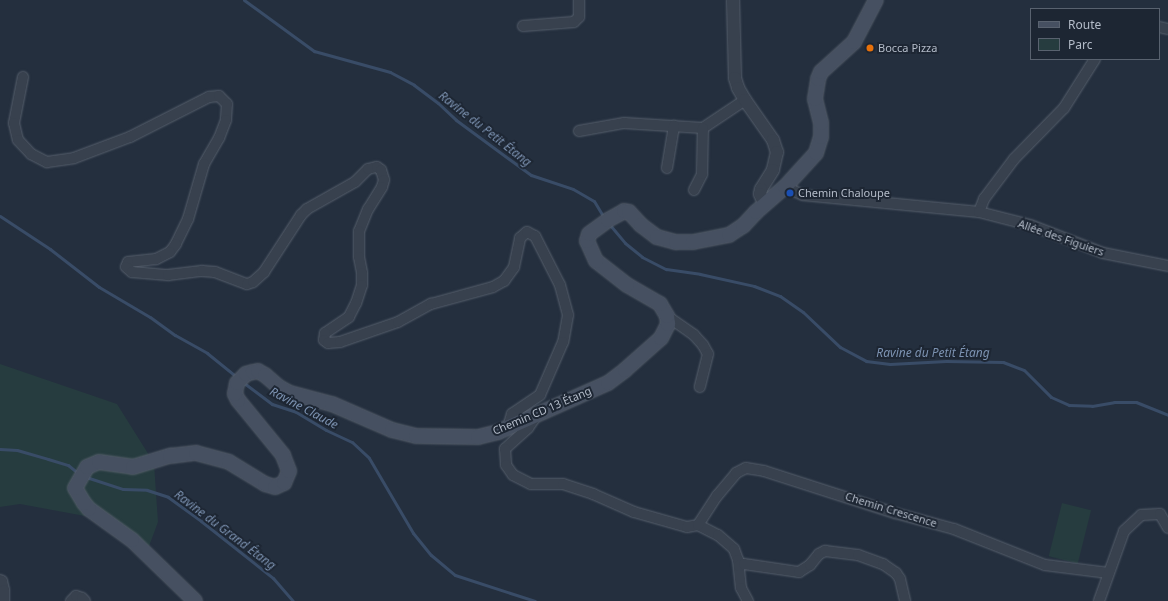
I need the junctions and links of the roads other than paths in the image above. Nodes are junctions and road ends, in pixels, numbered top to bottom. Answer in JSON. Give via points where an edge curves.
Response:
{"nodes":[{"id":1,"x":579,"y":0,"type":"edge"},
{"id":2,"x":733,"y":0,"type":"edge"},
{"id":3,"x":875,"y":0,"type":"edge"},
{"id":4,"x":524,"y":26,"type":"dead end"},
{"id":5,"x":1094,"y":60,"type":"edge"},
{"id":6,"x":23,"y":77,"type":"dead end"},
{"id":7,"x":745,"y":100,"type":"junction"},
{"id":8,"x":674,"y":126,"type":"junction"},
{"id":9,"x":703,"y":128,"type":"junction"},
{"id":10,"x":579,"y":131,"type":"dead end"},
{"id":11,"x":667,"y":168,"type":"dead end"},
{"id":12,"x":785,"y":187,"type":"junction"},
{"id":13,"x":694,"y":190,"type":"dead end"},
{"id":14,"x":765,"y":205,"type":"junction"},
{"id":15,"x":979,"y":212,"type":"junction"},
{"id":16,"x":1168,"y":266,"type":"edge"},
{"id":17,"x":667,"y":316,"type":"junction"},
{"id":18,"x":700,"y":387,"type":"dead end"},
{"id":19,"x":537,"y":415,"type":"junction"},
{"id":20,"x":508,"y":427,"type":"junction"},
{"id":21,"x":698,"y":525,"type":"junction"},
{"id":22,"x":1168,"y":528,"type":"edge"},
{"id":23,"x":738,"y":566,"type":"junction"},
{"id":24,"x":1108,"y":573,"type":"junction"},
{"id":25,"x":0,"y":580,"type":"edge"},
{"id":26,"x":4,"y":601,"type":"edge"},
{"id":27,"x":71,"y":601,"type":"edge"},
{"id":28,"x":85,"y":601,"type":"edge"},
{"id":29,"x":194,"y":601,"type":"edge"},
{"id":30,"x":748,"y":601,"type":"edge"},
{"id":31,"x":905,"y":601,"type":"edge"},
{"id":32,"x":1099,"y":601,"type":"edge"}],
"edges":[{"from":1,"to":4,"type":"street","via":[[579,17],[574,22]]},
{"from":2,"to":7,"type":"street","via":[[735,78]]},
{"from":3,"to":12,"type":"main road","via":[[854,42],[821,72],[816,99],[821,123],[820,144],[816,153]]},
{"from":5,"to":15,"type":"street","via":[[1064,108],[1014,159],[984,199]]},
{"from":6,"to":20,"type":"street","via":[[14,123],[18,140],[31,154],[47,162],[74,158],[130,137],[209,97],[219,96],[227,104],[226,120],[204,164],[188,219],[176,244],[170,252],[156,259],[128,262],[126,267],[132,272],[168,275],[215,272],[241,282],[253,282],[264,272],[307,209],[355,182],[368,169],[377,167],[381,170],[384,180],[382,187],[359,231],[358,250],[362,286],[349,317],[326,333],[324,340],[328,343],[340,342],[398,322],[438,302],[504,281],[514,267],[520,238],[527,232],[535,236],[560,285],[568,315],[562,342],[540,395],[512,414]]},
{"from":7,"to":9,"type":"street"},
{"from":7,"to":14,"type":"street","via":[[773,140],[777,152],[773,170],[761,189],[760,194]]},
{"from":8,"to":9,"type":"street"},
{"from":8,"to":10,"type":"street","via":[[624,123]]},
{"from":8,"to":11,"type":"street"},
{"from":9,"to":13,"type":"street","via":[[702,174]]},
{"from":12,"to":14,"type":"main road"},
{"from":12,"to":15,"type":"street","name":"Allée des Figuiers","via":[[803,195]]},
{"from":14,"to":17,"type":"main road","via":[[729,236],[692,242],[667,240],[657,236],[641,225],[629,212],[620,212],[593,230],[587,240],[596,261],[627,285],[660,304]]},
{"from":15,"to":16,"type":"street","name":"Allée des Figuiers","via":[[1030,226],[1103,253]]},
{"from":17,"to":18,"type":"street","via":[[704,345],[708,354]]},
{"from":17,"to":19,"type":"main road","name":"Chemin CD 13 Étang","via":[[668,324],[661,338],[615,379]]},
{"from":19,"to":20,"type":"main road","name":"Chemin CD 13 Étang"},
{"from":19,"to":21,"type":"street","via":[[528,428],[504,449],[506,465],[514,474],[531,484],[563,484],[594,494],[634,512],[687,527]]},
{"from":20,"to":29,"type":"main road","name":"Chemin CD 13 Étang","via":[[478,436],[405,434],[332,404],[290,393],[258,371],[246,374],[235,387],[235,394],[283,455],[289,471],[284,483],[275,487],[265,484],[229,462],[196,453],[170,456],[133,467],[99,462],[90,464],[75,488],[89,509],[132,540]]},
{"from":21,"to":23,"type":"street","via":[[718,535],[734,549]]},
{"from":21,"to":24,"type":"street","name":"Chemin Crescence","via":[[736,473],[746,468],[764,471],[954,529],[1045,565]]},
{"from":22,"to":24,"type":"street","via":[[1160,514],[1141,515],[1124,531]]},
{"from":23,"to":30,"type":"street","via":[[741,588]]},
{"from":23,"to":31,"type":"street","via":[[744,564],[799,572],[825,551],[858,555],[883,564],[896,573]]},
{"from":24,"to":32,"type":"street"},
{"from":25,"to":26,"type":"street","via":[[4,590]]},
{"from":27,"to":28,"type":"street","via":[[76,596]]}]}
